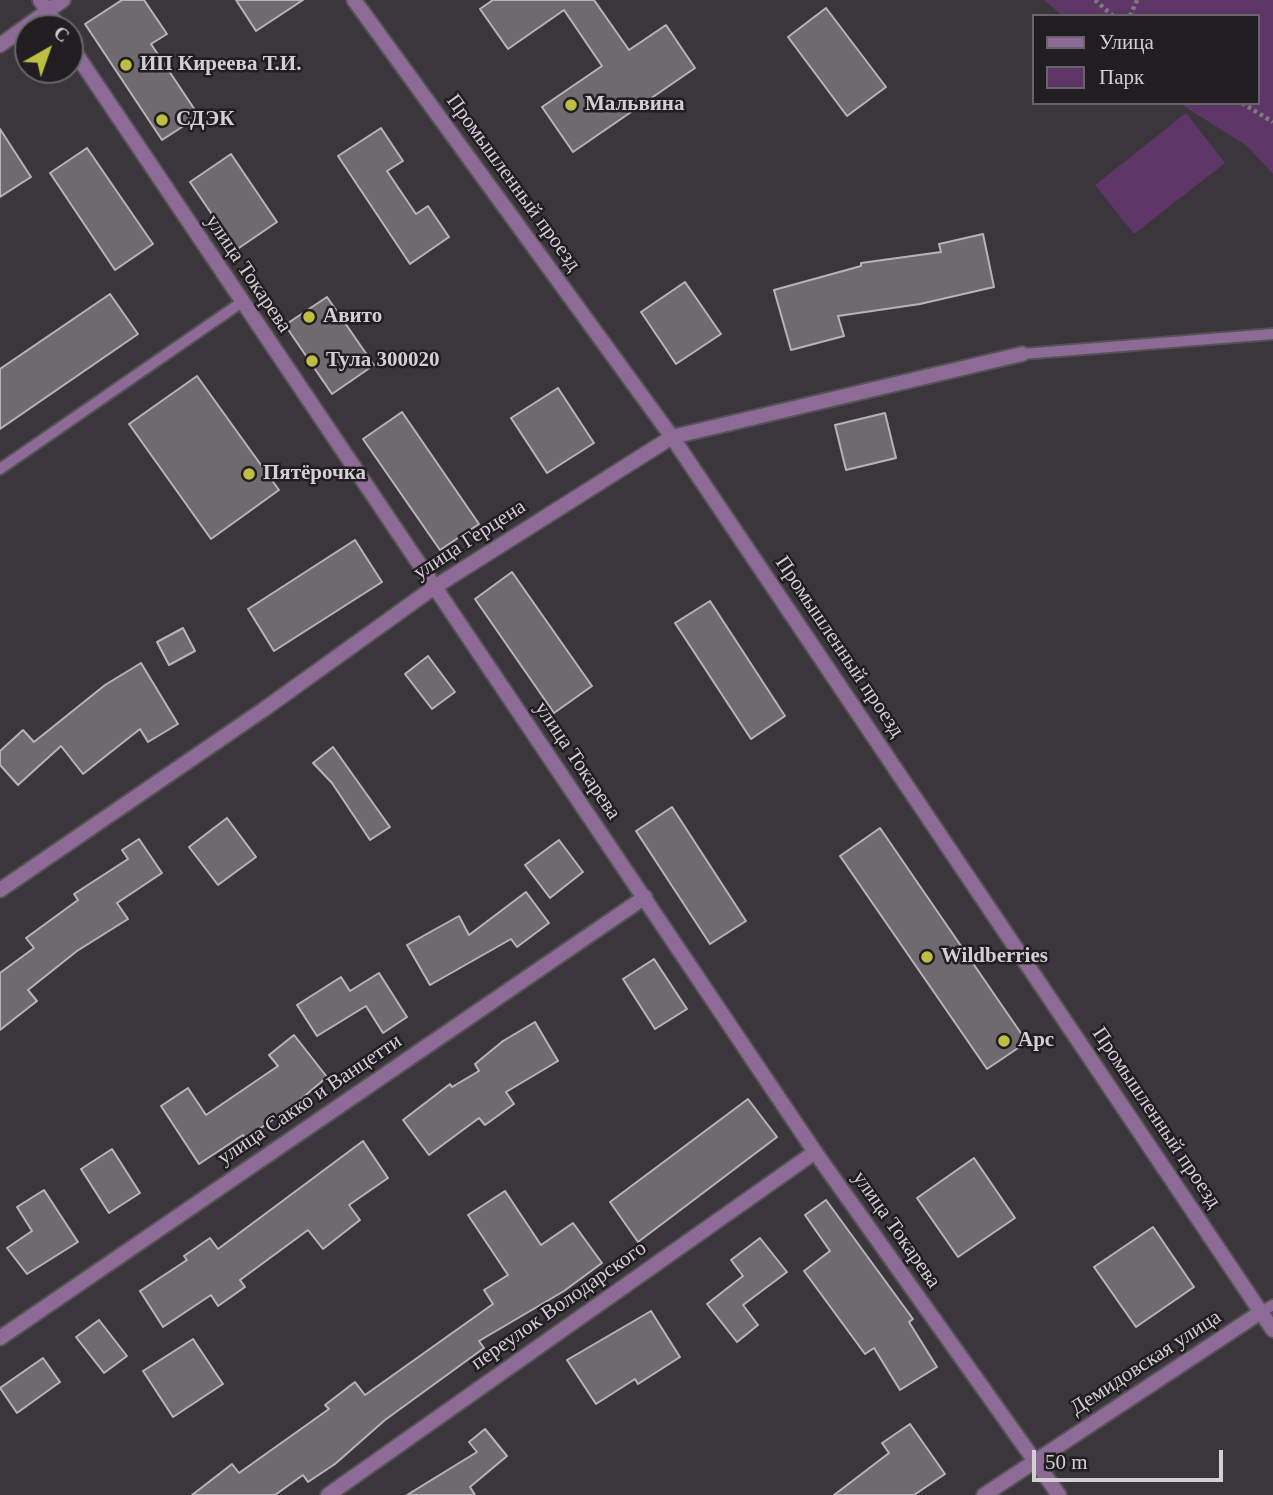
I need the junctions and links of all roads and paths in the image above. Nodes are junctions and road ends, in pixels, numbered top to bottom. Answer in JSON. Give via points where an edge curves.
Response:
{"nodes":[{"id":1,"x":63,"y":0,"type":"edge"},
{"id":2,"x":354,"y":0,"type":"edge"},
{"id":3,"x":1095,"y":0,"type":"edge"},
{"id":4,"x":43,"y":5,"type":"edge"},
{"id":5,"x":1111,"y":14,"type":"edge"},
{"id":6,"x":0,"y":45,"type":"edge"},
{"id":7,"x":84,"y":66,"type":"edge"},
{"id":8,"x":1245,"y":105,"type":"edge"},
{"id":9,"x":1273,"y":121,"type":"edge"},
{"id":10,"x":242,"y":302,"type":"junction"},
{"id":11,"x":1273,"y":334,"type":"edge"},
{"id":12,"x":1022,"y":354,"type":"joint"},
{"id":13,"x":672,"y":437,"type":"junction"},
{"id":14,"x":0,"y":470,"type":"edge"},
{"id":15,"x":433,"y":588,"type":"junction"},
{"id":16,"x":0,"y":890,"type":"edge"},
{"id":17,"x":645,"y":897,"type":"junction"},
{"id":18,"x":815,"y":1152,"type":"junction"},
{"id":19,"x":1267,"y":1308,"type":"edge"},
{"id":20,"x":1273,"y":1330,"type":"edge"},
{"id":21,"x":0,"y":1338,"type":"edge"},
{"id":22,"x":1035,"y":1461,"type":"junction"},
{"id":23,"x":328,"y":1495,"type":"edge"},
{"id":24,"x":984,"y":1495,"type":"edge"},
{"id":25,"x":1059,"y":1495,"type":"edge"}],
"edges":[{"from":1,"to":4,"type":"street"},
{"from":2,"to":13,"type":"street","name":"Промышленный проезд"},
{"from":3,"to":5,"type":"path"},
{"from":4,"to":6,"type":"street"},
{"from":7,"to":10,"type":"street","name":"улица Токарева"},
{"from":8,"to":9,"type":"path"},
{"from":10,"to":14,"type":"lane"},
{"from":10,"to":15,"type":"street","name":"улица Токарева"},
{"from":11,"to":12,"type":"lane"},
{"from":12,"to":13,"type":"street","name":"улица Герцена"},
{"from":13,"to":15,"type":"street","name":"улица Герцена"},
{"from":13,"to":19,"type":"street","name":"Промышленный проезд"},
{"from":15,"to":16,"type":"street","name":"улица Герцена"},
{"from":15,"to":17,"type":"street","name":"улица Токарева"},
{"from":17,"to":18,"type":"street","name":"улица Токарева"},
{"from":17,"to":21,"type":"street","name":"улица Сакко и Ванцетти"},
{"from":18,"to":22,"type":"street","name":"улица Токарева"},
{"from":18,"to":23,"type":"street","name":"переулок Володарского"},
{"from":19,"to":20,"type":"street","name":"Промышленный проезд"},
{"from":19,"to":22,"type":"street","name":"Демидовская улица"},
{"from":22,"to":24,"type":"street","name":"Демидовская улица"},
{"from":22,"to":25,"type":"street","name":"улица Токарева"}]}
